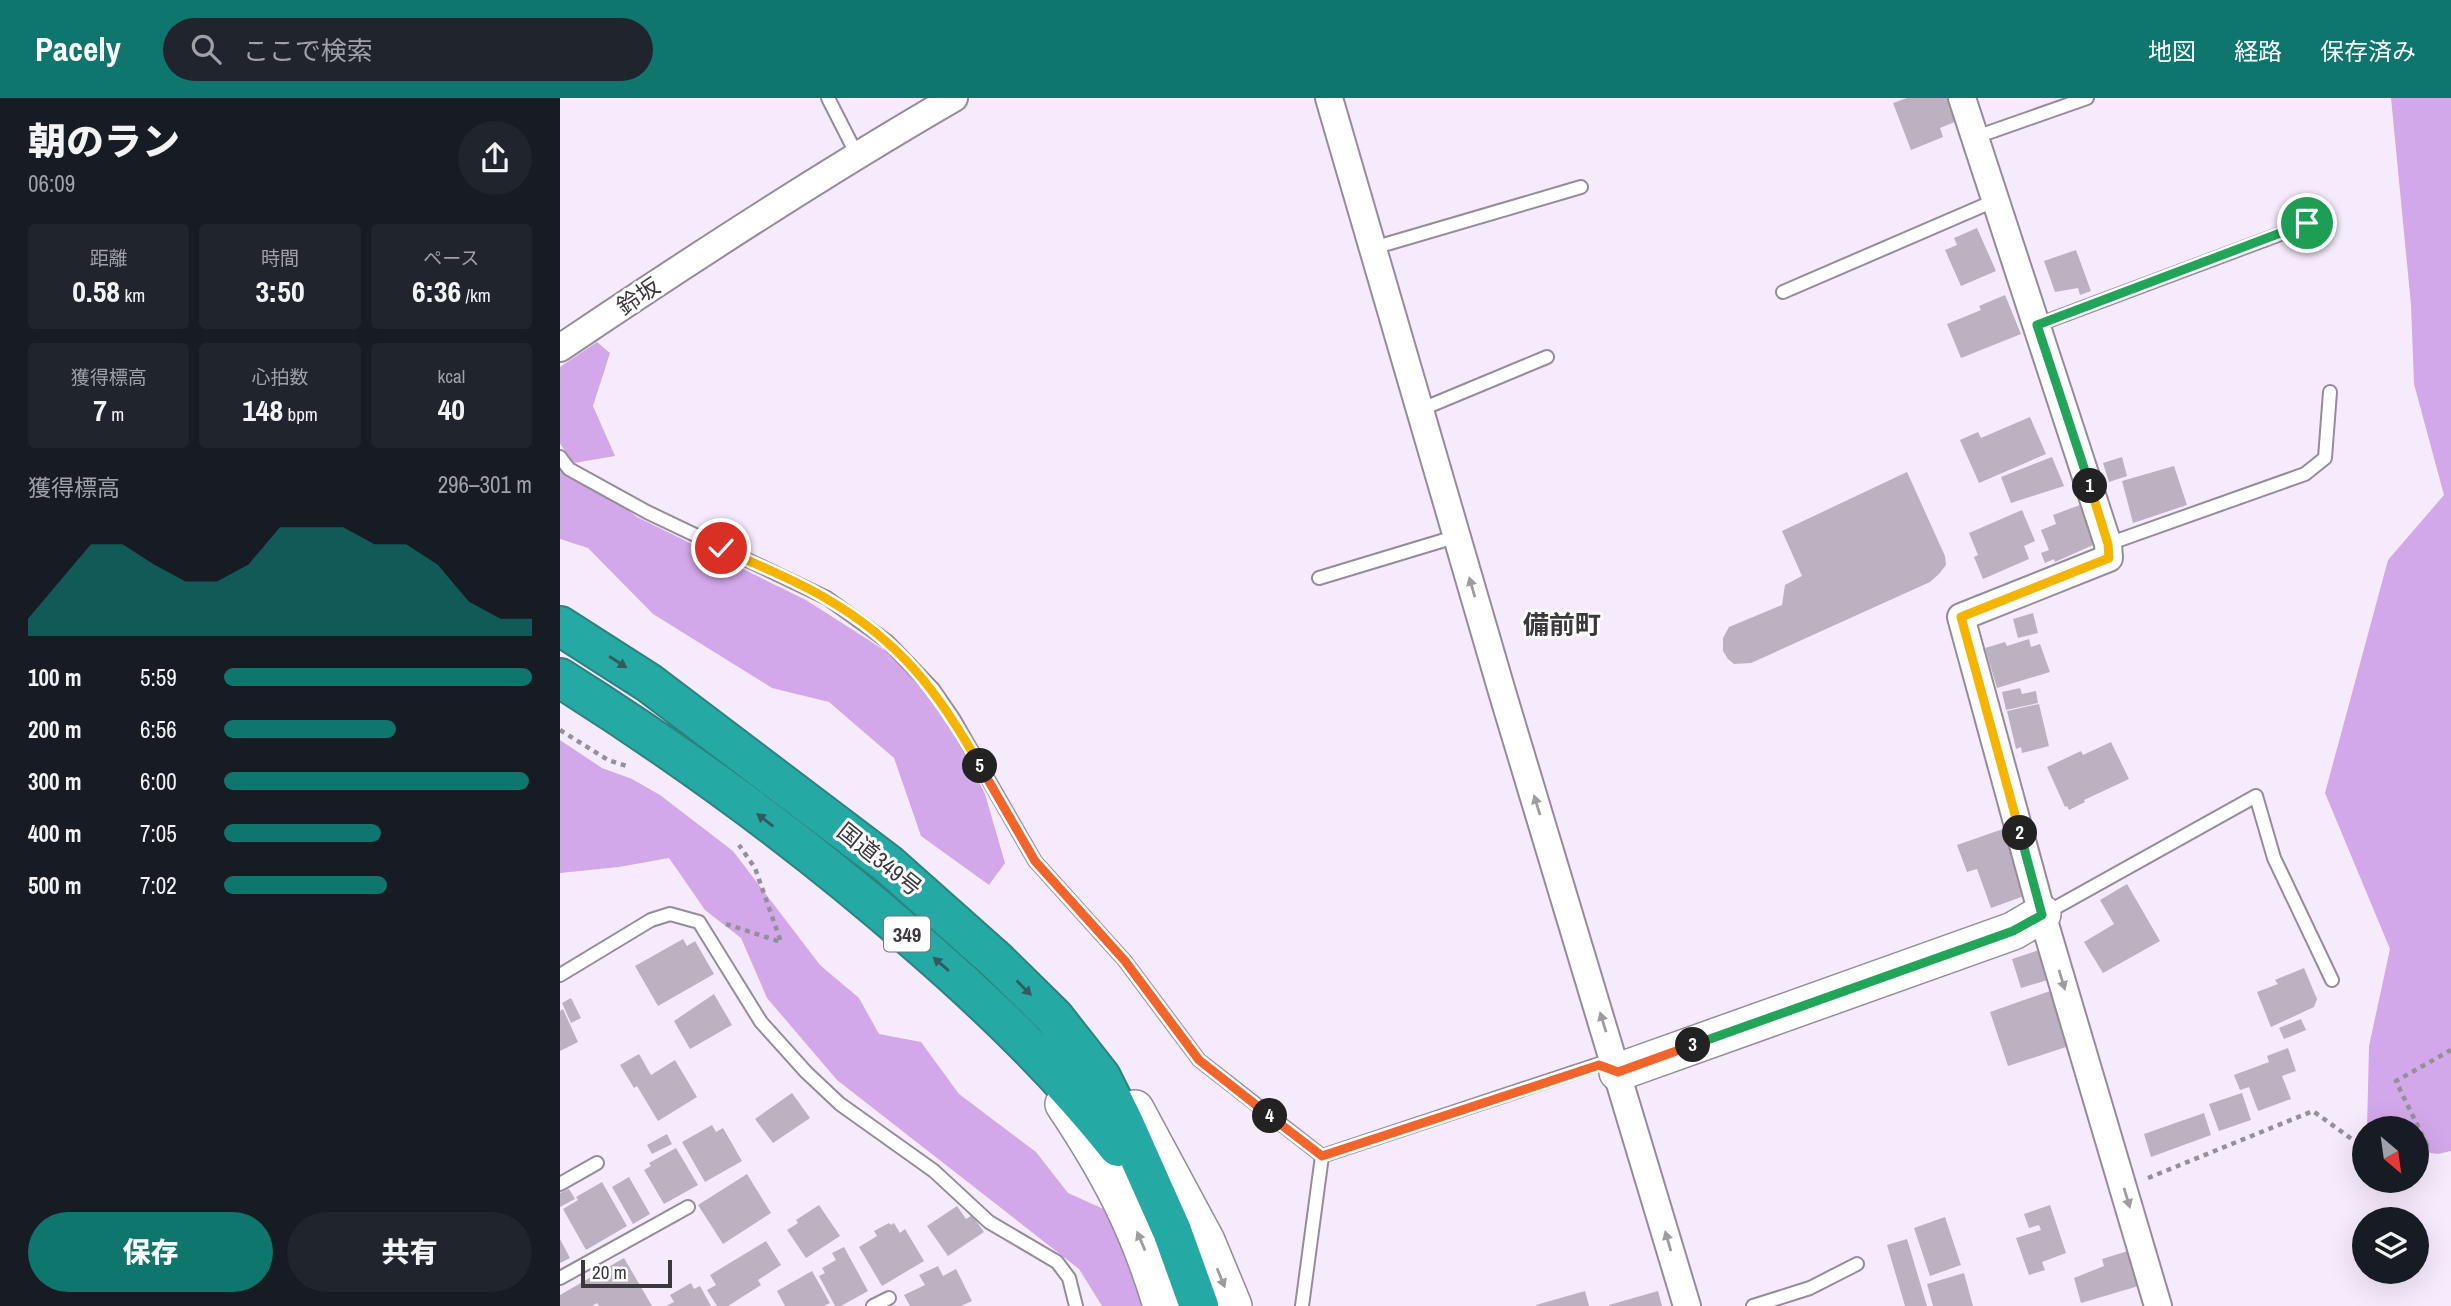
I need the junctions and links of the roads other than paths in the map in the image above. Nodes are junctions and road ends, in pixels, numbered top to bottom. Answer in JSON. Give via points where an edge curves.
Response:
{"nodes":[{"id":1,"x":828,"y":98,"type":"edge"},
{"id":2,"x":954,"y":98,"type":"edge"},
{"id":3,"x":1329,"y":98,"type":"edge"},
{"id":4,"x":1962,"y":98,"type":"edge"},
{"id":5,"x":2087,"y":98,"type":"edge"},
{"id":6,"x":1976,"y":137,"type":"junction"},
{"id":7,"x":857,"y":155,"type":"junction"},
{"id":8,"x":1581,"y":187,"type":"dead end"},
{"id":9,"x":1994,"y":201,"type":"junction"},
{"id":10,"x":2307,"y":223,"type":"dead end"},
{"id":11,"x":1373,"y":248,"type":"junction"},
{"id":12,"x":1783,"y":292,"type":"dead end"},
{"id":13,"x":2037,"y":325,"type":"junction"},
{"id":14,"x":560,"y":348,"type":"edge"},
{"id":15,"x":1547,"y":357,"type":"dead end"},
{"id":16,"x":2330,"y":392,"type":"dead end"},
{"id":17,"x":1422,"y":409,"type":"junction"},
{"id":18,"x":560,"y":457,"type":"edge"},
{"id":19,"x":1458,"y":536,"type":"junction"},
{"id":20,"x":2108,"y":544,"type":"junction"},
{"id":21,"x":1319,"y":578,"type":"dead end"},
{"id":22,"x":560,"y":626,"type":"edge"},
{"id":23,"x":560,"y":678,"type":"edge"},
{"id":24,"x":2042,"y":915,"type":"junction"},
{"id":25,"x":560,"y":975,"type":"edge"},
{"id":26,"x":2332,"y":980,"type":"dead end"},
{"id":27,"x":972,"y":991,"type":"junction"},
{"id":28,"x":1054,"y":1017,"type":"junction"},
{"id":29,"x":1618,"y":1072,"type":"junction"},
{"id":30,"x":1322,"y":1156,"type":"junction"},
{"id":31,"x":597,"y":1163,"type":"dead end"},
{"id":32,"x":560,"y":1184,"type":"edge"},
{"id":33,"x":1154,"y":1192,"type":"junction"},
{"id":34,"x":688,"y":1207,"type":"dead end"},
{"id":35,"x":1857,"y":1264,"type":"dead end"},
{"id":36,"x":560,"y":1278,"type":"edge"},
{"id":37,"x":889,"y":1298,"type":"dead end"},
{"id":38,"x":873,"y":1306,"type":"edge"},
{"id":39,"x":1076,"y":1306,"type":"edge"},
{"id":40,"x":1162,"y":1306,"type":"edge"},
{"id":41,"x":1199,"y":1306,"type":"edge"},
{"id":42,"x":1233,"y":1306,"type":"edge"},
{"id":43,"x":1302,"y":1306,"type":"edge"},
{"id":44,"x":1687,"y":1306,"type":"edge"},
{"id":45,"x":1754,"y":1306,"type":"edge"},
{"id":46,"x":2158,"y":1306,"type":"edge"}],
"edges":[{"from":1,"to":7,"type":"lane"},
{"from":2,"to":7,"type":"street","name":"鈴坂"},
{"from":3,"to":11,"type":"street"},
{"from":4,"to":6,"type":"street"},
{"from":5,"to":6,"type":"lane"},
{"from":6,"to":9,"type":"street"},
{"from":7,"to":14,"type":"street","name":"鈴坂"},
{"from":8,"to":11,"type":"lane"},
{"from":9,"to":12,"type":"lane"},
{"from":9,"to":13,"type":"street"},
{"from":10,"to":13,"type":"lane"},
{"from":11,"to":17,"type":"street"},
{"from":13,"to":20,"type":"street"},
{"from":15,"to":17,"type":"lane"},
{"from":16,"to":20,"type":"lane","via":[[2325,458],[2305,474]]},
{"from":17,"to":19,"type":"street"},
{"from":18,"to":30,"type":"lane","via":[[569,469],[648,512],[827,598],[888,642],[933,689],[953,718],[1035,861],[1125,961],[1199,1060]]},
{"from":19,"to":21,"type":"lane"},
{"from":29,"to":19,"type":"street","one_way":true},
{"from":20,"to":24,"type":"street","via":[[2109,558],[1961,617]]},
{"from":22,"to":28,"type":"highway","name":"国道349号","number":"349","one_way":true,"via":[[649,683],[888,864]]},
{"from":27,"to":23,"type":"highway","name":"国道349号","number":"349","one_way":true,"via":[[862,895],[721,786]]},
{"from":24,"to":26,"type":"lane","via":[[2256,796],[2274,858]]},
{"from":24,"to":29,"type":"street","via":[[2013,931]]},
{"from":24,"to":46,"type":"street","one_way":true},
{"from":25,"to":39,"type":"lane","via":[[652,920],[670,914],[699,922],[761,1021],[806,1072],[840,1104],[934,1171],[989,1222],[1056,1262],[1069,1278]]},
{"from":27,"to":33,"type":"highway","name":"国道349号","number":"349","via":[[1076,1095]]},
{"from":40,"to":27,"type":"street","one_way":true,"via":[[1125,1203],[1092,1145]]},
{"from":28,"to":33,"type":"highway","name":"国道349号","number":"349","via":[[1101,1077]]},
{"from":28,"to":42,"type":"street","one_way":true,"via":[[1090,1050],[1132,1104],[1206,1241]]},
{"from":29,"to":30,"type":"lane","via":[[1599,1065]]},
{"from":44,"to":29,"type":"street","one_way":true},
{"from":30,"to":43,"type":"lane"},
{"from":31,"to":32,"type":"lane"},
{"from":33,"to":41,"type":"highway","name":"国道349号","number":"349"},
{"from":34,"to":36,"type":"lane"},
{"from":35,"to":45,"type":"lane","via":[[1810,1288]]},
{"from":37,"to":38,"type":"lane"}]}
